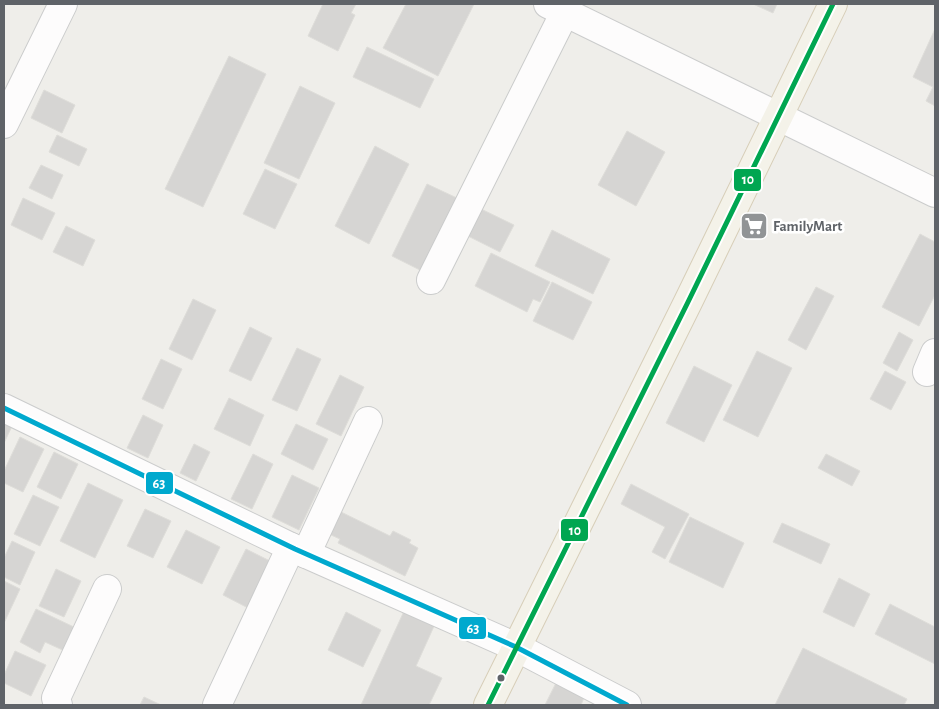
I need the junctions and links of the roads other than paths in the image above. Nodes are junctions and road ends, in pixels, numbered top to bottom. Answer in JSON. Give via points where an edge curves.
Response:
{"nodes":[{"id":1,"x":63,"y":4,"type":"edge"},
{"id":2,"x":833,"y":4,"type":"edge"},
{"id":3,"x":556,"y":8,"type":"edge"},
{"id":4,"x":778,"y":115,"type":"junction"},
{"id":5,"x":4,"y":124,"type":"edge"},
{"id":6,"x":935,"y":193,"type":"edge"},
{"id":7,"x":431,"y":280,"type":"dead end"},
{"id":8,"x":4,"y":408,"type":"edge"},
{"id":9,"x":368,"y":421,"type":"dead end"},
{"id":10,"x":299,"y":551,"type":"junction"},
{"id":11,"x":107,"y":589,"type":"dead end"},
{"id":12,"x":516,"y":647,"type":"junction"},
{"id":13,"x":58,"y":705,"type":"edge"},
{"id":14,"x":217,"y":705,"type":"edge"},
{"id":15,"x":488,"y":705,"type":"edge"},
{"id":16,"x":627,"y":705,"type":"edge"}],
"edges":[{"from":1,"to":5,"type":"street"},
{"from":2,"to":4,"type":"main road"},
{"from":3,"to":4,"type":"street"},
{"from":3,"to":7,"type":"street"},
{"from":4,"to":6,"type":"street"},
{"from":4,"to":12,"type":"main road"},
{"from":8,"to":10,"type":"street"},
{"from":9,"to":10,"type":"street"},
{"from":10,"to":12,"type":"street"},
{"from":10,"to":14,"type":"street"},
{"from":11,"to":13,"type":"street","via":[[56,698]]},
{"from":12,"to":15,"type":"main road"},
{"from":12,"to":16,"type":"street"}]}
